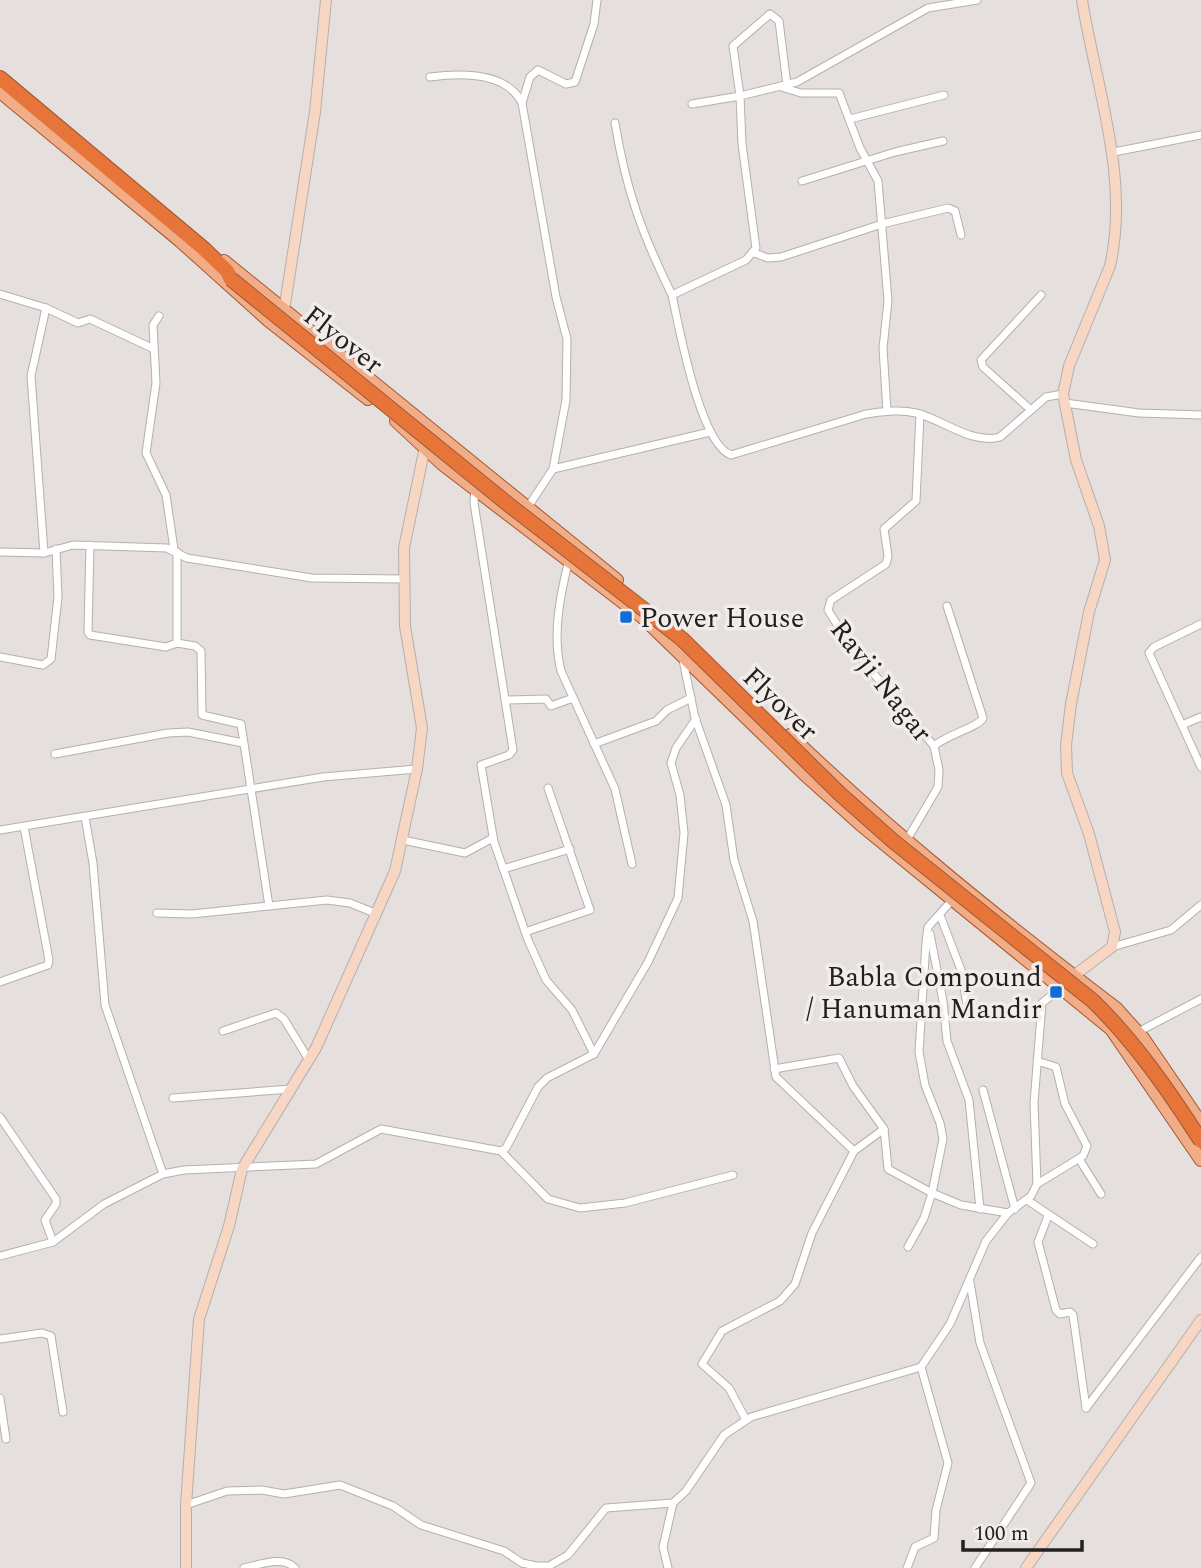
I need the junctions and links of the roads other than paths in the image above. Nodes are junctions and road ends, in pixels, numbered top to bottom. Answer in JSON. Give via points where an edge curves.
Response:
{"nodes":[{"id":1,"x":326,"y":0,"type":"edge"},
{"id":2,"x":597,"y":0,"type":"edge"},
{"id":3,"x":977,"y":0,"type":"edge"},
{"id":4,"x":1082,"y":0,"type":"edge"},
{"id":5,"x":927,"y":4,"type":"edge"},
{"id":6,"x":0,"y":70,"type":"edge"},
{"id":7,"x":430,"y":76,"type":"dead end"},
{"id":8,"x":0,"y":78,"type":"edge"},
{"id":9,"x":784,"y":86,"type":"junction"},
{"id":10,"x":1,"y":94,"type":"edge"},
{"id":11,"x":944,"y":95,"type":"dead end"},
{"id":12,"x":740,"y":96,"type":"junction"},
{"id":13,"x":522,"y":103,"type":"junction"},
{"id":14,"x":692,"y":104,"type":"dead end"},
{"id":15,"x":850,"y":119,"type":"junction"},
{"id":16,"x":615,"y":123,"type":"dead end"},
{"id":17,"x":1201,"y":135,"type":"edge"},
{"id":18,"x":943,"y":141,"type":"dead end"},
{"id":19,"x":1114,"y":152,"type":"junction"},
{"id":20,"x":867,"y":160,"type":"junction"},
{"id":21,"x":802,"y":181,"type":"dead end"},
{"id":22,"x":881,"y":224,"type":"junction"},
{"id":23,"x":961,"y":235,"type":"dead end"},
{"id":24,"x":754,"y":253,"type":"junction"},
{"id":25,"x":231,"y":279,"type":"junction"},
{"id":26,"x":0,"y":294,"type":"edge"},
{"id":27,"x":672,"y":295,"type":"junction"},
{"id":28,"x":1041,"y":295,"type":"dead end"},
{"id":29,"x":46,"y":307,"type":"junction"},
{"id":30,"x":285,"y":313,"type":"junction"},
{"id":31,"x":159,"y":317,"type":"dead end"},
{"id":32,"x":279,"y":329,"type":"junction"},
{"id":33,"x":154,"y":349,"type":"junction"},
{"id":34,"x":1064,"y":398,"type":"junction"},
{"id":35,"x":1031,"y":410,"type":"junction"},
{"id":36,"x":887,"y":411,"type":"junction"},
{"id":37,"x":920,"y":414,"type":"junction"},
{"id":38,"x":1201,"y":415,"type":"edge"},
{"id":39,"x":430,"y":430,"type":"junction"},
{"id":40,"x":710,"y":432,"type":"junction"},
{"id":41,"x":425,"y":448,"type":"junction"},
{"id":42,"x":553,"y":468,"type":"junction"},
{"id":43,"x":482,"y":471,"type":"junction"},
{"id":44,"x":475,"y":488,"type":"junction"},
{"id":45,"x":527,"y":508,"type":"junction"},
{"id":46,"x":519,"y":522,"type":"junction"},
{"id":47,"x":90,"y":545,"type":"junction"},
{"id":48,"x":575,"y":546,"type":"junction"},
{"id":49,"x":56,"y":549,"type":"junction"},
{"id":50,"x":175,"y":551,"type":"junction"},
{"id":51,"x":0,"y":552,"type":"edge"},
{"id":52,"x":44,"y":553,"type":"junction"},
{"id":53,"x":569,"y":561,"type":"junction"},
{"id":54,"x":404,"y":579,"type":"junction"},
{"id":55,"x":947,"y":606,"type":"dead end"},
{"id":56,"x":1201,"y":624,"type":"edge"},
{"id":57,"x":692,"y":641,"type":"junction"},
{"id":58,"x":177,"y":643,"type":"junction"},
{"id":59,"x":682,"y":655,"type":"junction"},
{"id":60,"x":0,"y":657,"type":"edge"},
{"id":61,"x":573,"y":698,"type":"junction"},
{"id":62,"x":691,"y":698,"type":"junction"},
{"id":63,"x":505,"y":700,"type":"junction"},
{"id":64,"x":1201,"y":717,"type":"edge"},
{"id":65,"x":695,"y":719,"type":"junction"},
{"id":66,"x":1182,"y":725,"type":"junction"},
{"id":67,"x":243,"y":743,"type":"junction"},
{"id":68,"x":594,"y":744,"type":"junction"},
{"id":69,"x":934,"y":746,"type":"junction"},
{"id":70,"x":55,"y":754,"type":"dead end"},
{"id":71,"x":1201,"y":768,"type":"edge"},
{"id":72,"x":417,"y":769,"type":"junction"},
{"id":73,"x":548,"y":788,"type":"dead end"},
{"id":74,"x":250,"y":789,"type":"junction"},
{"id":75,"x":85,"y":817,"type":"junction"},
{"id":76,"x":24,"y":827,"type":"junction"},
{"id":77,"x":0,"y":830,"type":"edge"},
{"id":78,"x":493,"y":838,"type":"junction"},
{"id":79,"x":907,"y":839,"type":"junction"},
{"id":80,"x":403,"y":840,"type":"junction"},
{"id":81,"x":570,"y":849,"type":"junction"},
{"id":82,"x":897,"y":855,"type":"junction"},
{"id":83,"x":632,"y":863,"type":"dead end"},
{"id":84,"x":503,"y":869,"type":"junction"},
{"id":85,"x":963,"y":886,"type":"junction"},
{"id":86,"x":952,"y":901,"type":"junction"},
{"id":87,"x":269,"y":905,"type":"junction"},
{"id":88,"x":1201,"y":905,"type":"edge"},
{"id":89,"x":157,"y":913,"type":"dead end"},
{"id":90,"x":377,"y":914,"type":"junction"},
{"id":91,"x":940,"y":915,"type":"junction"},
{"id":92,"x":928,"y":927,"type":"junction"},
{"id":93,"x":525,"y":932,"type":"junction"},
{"id":94,"x":1112,"y":947,"type":"junction"},
{"id":95,"x":1071,"y":974,"type":"junction"},
{"id":96,"x":0,"y":982,"type":"edge"},
{"id":97,"x":1063,"y":987,"type":"junction"},
{"id":98,"x":1201,"y":999,"type":"edge"},
{"id":99,"x":967,"y":1005,"type":"dead end"},
{"id":100,"x":223,"y":1031,"type":"dead end"},
{"id":101,"x":1138,"y":1032,"type":"junction"},
{"id":102,"x":594,"y":1054,"type":"junction"},
{"id":103,"x":309,"y":1060,"type":"junction"},
{"id":104,"x":1037,"y":1061,"type":"junction"},
{"id":105,"x":774,"y":1069,"type":"junction"},
{"id":106,"x":291,"y":1089,"type":"junction"},
{"id":107,"x":983,"y":1090,"type":"dead end"},
{"id":108,"x":173,"y":1098,"type":"dead end"},
{"id":109,"x":0,"y":1117,"type":"edge"},
{"id":110,"x":1201,"y":1123,"type":"edge"},
{"id":111,"x":884,"y":1129,"type":"junction"},
{"id":112,"x":1201,"y":1141,"type":"edge"},
{"id":113,"x":501,"y":1151,"type":"junction"},
{"id":114,"x":854,"y":1151,"type":"junction"},
{"id":115,"x":1079,"y":1158,"type":"junction"},
{"id":116,"x":1201,"y":1160,"type":"edge"},
{"id":117,"x":242,"y":1169,"type":"junction"},
{"id":118,"x":163,"y":1174,"type":"junction"},
{"id":119,"x":733,"y":1175,"type":"dead end"},
{"id":120,"x":1037,"y":1184,"type":"junction"},
{"id":121,"x":932,"y":1193,"type":"junction"},
{"id":122,"x":1101,"y":1194,"type":"dead end"},
{"id":123,"x":1027,"y":1200,"type":"junction"},
{"id":124,"x":980,"y":1209,"type":"junction"},
{"id":125,"x":1011,"y":1211,"type":"junction"},
{"id":126,"x":1048,"y":1216,"type":"junction"},
{"id":127,"x":53,"y":1242,"type":"junction"},
{"id":128,"x":1093,"y":1244,"type":"dead end"},
{"id":129,"x":908,"y":1247,"type":"dead end"},
{"id":130,"x":0,"y":1256,"type":"edge"},
{"id":131,"x":1201,"y":1257,"type":"edge"},
{"id":132,"x":969,"y":1278,"type":"junction"},
{"id":133,"x":1201,"y":1320,"type":"edge"},
{"id":134,"x":0,"y":1339,"type":"edge"},
{"id":135,"x":921,"y":1367,"type":"junction"},
{"id":136,"x":0,"y":1398,"type":"edge"},
{"id":137,"x":63,"y":1412,"type":"dead end"},
{"id":138,"x":746,"y":1420,"type":"junction"},
{"id":139,"x":6,"y":1439,"type":"dead end"},
{"id":140,"x":673,"y":1503,"type":"junction"},
{"id":141,"x":186,"y":1505,"type":"junction"},
{"id":142,"x":186,"y":1568,"type":"edge"},
{"id":143,"x":244,"y":1568,"type":"edge"},
{"id":144,"x":295,"y":1568,"type":"edge"},
{"id":145,"x":668,"y":1568,"type":"edge"},
{"id":146,"x":907,"y":1568,"type":"edge"},
{"id":147,"x":975,"y":1568,"type":"edge"},
{"id":148,"x":1026,"y":1568,"type":"edge"}],
"edges":[{"from":1,"to":30,"type":"street"},
{"from":2,"to":13,"type":"street","via":[[575,82],[566,84],[538,70],[530,77]]},
{"from":3,"to":5,"type":"street"},
{"from":4,"to":19,"type":"street"},
{"from":5,"to":9,"type":"street"},
{"from":6,"to":30,"type":"main road"},
{"from":7,"to":13,"type":"street","via":[[478,75],[510,88]]},
{"from":8,"to":25,"type":"highway","name":"Flyover","via":[[204,249]]},
{"from":9,"to":12,"type":"street"},
{"from":9,"to":12,"type":"street","via":[[779,21],[770,14],[733,46]]},
{"from":9,"to":15,"type":"street","via":[[801,93],[839,93]]},
{"from":10,"to":25,"type":"highway","name":"Flyover"},
{"from":10,"to":32,"type":"main road"},
{"from":11,"to":15,"type":"street"},
{"from":12,"to":14,"type":"street"},
{"from":12,"to":24,"type":"street","via":[[742,144],[757,242]]},
{"from":13,"to":42,"type":"street","via":[[567,339],[566,400]]},
{"from":15,"to":20,"type":"street"},
{"from":16,"to":27,"type":"street","via":[[628,194]]},
{"from":17,"to":19,"type":"street"},
{"from":18,"to":20,"type":"street"},
{"from":19,"to":34,"type":"street","via":[[1114,250],[1069,366]]},
{"from":20,"to":21,"type":"street"},
{"from":20,"to":22,"type":"street","via":[[878,181]]},
{"from":22,"to":23,"type":"street","via":[[951,208]]},
{"from":22,"to":24,"type":"street","via":[[781,257]]},
{"from":22,"to":36,"type":"street","via":[[888,301],[883,348]]},
{"from":24,"to":27,"type":"street"},
{"from":25,"to":112,"type":"highway","name":"Flyover","bridge":true,"via":[[682,639],[876,825],[1093,1001],[1121,1029]]},
{"from":26,"to":29,"type":"street"},
{"from":27,"to":40,"type":"street"},
{"from":28,"to":35,"type":"street","via":[[981,360],[983,367]]},
{"from":29,"to":33,"type":"street","via":[[78,323],[90,319]]},
{"from":29,"to":52,"type":"street","via":[[31,376]]},
{"from":30,"to":32,"type":"street"},
{"from":30,"to":39,"type":"main road"},
{"from":31,"to":33,"type":"street","via":[[153,325]]},
{"from":32,"to":41,"type":"main road","via":[[387,412]]},
{"from":33,"to":50,"type":"street","via":[[156,383],[146,453],[166,495]]},
{"from":34,"to":35,"type":"street","via":[[1046,397]]},
{"from":34,"to":38,"type":"street","via":[[1139,413]]},
{"from":34,"to":94,"type":"street","via":[[1076,460],[1099,526],[1105,560],[1089,612],[1071,704],[1067,773],[1113,922]]},
{"from":35,"to":37,"type":"street","via":[[993,439]]},
{"from":36,"to":37,"type":"street"},
{"from":36,"to":40,"type":"street","via":[[731,455],[723,452]]},
{"from":37,"to":69,"type":"street","name":"Ravji Nagar","via":[[916,501],[884,529],[886,564],[831,600],[828,610],[849,644]]},
{"from":39,"to":41,"type":"street"},
{"from":39,"to":43,"type":"main road"},
{"from":40,"to":42,"type":"street"},
{"from":41,"to":44,"type":"main road"},
{"from":41,"to":54,"type":"street","via":[[404,548]]},
{"from":42,"to":45,"type":"street"},
{"from":43,"to":44,"type":"street"},
{"from":43,"to":45,"type":"main road"},
{"from":44,"to":46,"type":"main road"},
{"from":44,"to":63,"type":"street"},
{"from":45,"to":46,"type":"street"},
{"from":45,"to":48,"type":"main road"},
{"from":46,"to":53,"type":"main road"},
{"from":47,"to":49,"type":"street"},
{"from":47,"to":50,"type":"street"},
{"from":47,"to":58,"type":"street","via":[[90,635],[166,646]]},
{"from":48,"to":53,"type":"street"},
{"from":48,"to":57,"type":"main road"},
{"from":49,"to":52,"type":"street"},
{"from":49,"to":60,"type":"street","via":[[58,597],[51,659],[36,665]]},
{"from":50,"to":54,"type":"street","via":[[187,558],[312,578]]},
{"from":50,"to":58,"type":"street"},
{"from":51,"to":52,"type":"street"},
{"from":53,"to":59,"type":"main road","via":[[642,617]]},
{"from":53,"to":61,"type":"street","via":[[559,604],[558,658]]},
{"from":54,"to":72,"type":"street","via":[[405,626],[422,729]]},
{"from":55,"to":69,"type":"street","via":[[983,719]]},
{"from":56,"to":66,"type":"street","via":[[1149,653]]},
{"from":57,"to":59,"type":"street"},
{"from":57,"to":79,"type":"main road","via":[[839,782]]},
{"from":58,"to":67,"type":"street","via":[[201,651],[202,715],[239,722]]},
{"from":59,"to":62,"type":"street"},
{"from":59,"to":82,"type":"main road","via":[[804,774]]},
{"from":61,"to":63,"type":"street","via":[[551,706],[546,699]]},
{"from":61,"to":68,"type":"street"},
{"from":62,"to":65,"type":"street"},
{"from":62,"to":68,"type":"street","via":[[667,709],[656,721]]},
{"from":63,"to":78,"type":"street","via":[[513,750],[484,761],[480,768]]},
{"from":64,"to":66,"type":"street"},
{"from":65,"to":102,"type":"street","via":[[671,763],[684,833],[677,898],[648,962]]},
{"from":65,"to":105,"type":"street","via":[[726,805],[734,860],[753,921]]},
{"from":66,"to":71,"type":"street"},
{"from":67,"to":70,"type":"street","via":[[188,732],[168,733]]},
{"from":67,"to":74,"type":"street"},
{"from":68,"to":83,"type":"street","via":[[615,789]]},
{"from":69,"to":79,"type":"street","name":"Ravji Nagar","via":[[938,787]]},
{"from":72,"to":74,"type":"street","via":[[323,776]]},
{"from":72,"to":80,"type":"street"},
{"from":73,"to":81,"type":"street"},
{"from":74,"to":75,"type":"street"},
{"from":74,"to":87,"type":"street"},
{"from":75,"to":76,"type":"street"},
{"from":75,"to":118,"type":"street","via":[[104,1005]]},
{"from":76,"to":77,"type":"street"},
{"from":76,"to":96,"type":"street","via":[[48,965]]},
{"from":78,"to":80,"type":"street","via":[[465,853]]},
{"from":78,"to":84,"type":"street"},
{"from":79,"to":82,"type":"street","name":"Ravji Nagar"},
{"from":79,"to":85,"type":"main road"},
{"from":80,"to":90,"type":"street"},
{"from":81,"to":84,"type":"street"},
{"from":81,"to":93,"type":"street","via":[[590,911]]},
{"from":82,"to":86,"type":"main road"},
{"from":84,"to":93,"type":"street"},
{"from":85,"to":86,"type":"street"},
{"from":85,"to":95,"type":"main road"},
{"from":86,"to":91,"type":"street"},
{"from":86,"to":97,"type":"main road"},
{"from":87,"to":89,"type":"street"},
{"from":87,"to":90,"type":"street","via":[[327,900]]},
{"from":88,"to":94,"type":"street","via":[[1171,930]]},
{"from":90,"to":103,"type":"street"},
{"from":91,"to":92,"type":"street"},
{"from":91,"to":99,"type":"street","via":[[961,970]]},
{"from":92,"to":121,"type":"street","via":[[919,1052],[943,1139]]},
{"from":92,"to":124,"type":"street","via":[[947,1041],[969,1100]]},
{"from":93,"to":102,"type":"street","via":[[546,980],[572,1010]]},
{"from":94,"to":95,"type":"street"},
{"from":95,"to":97,"type":"street"},
{"from":95,"to":101,"type":"main road","via":[[1116,1008]]},
{"from":97,"to":104,"type":"street","via":[[1042,1003]]},
{"from":97,"to":116,"type":"main road","via":[[1111,1029]]},
{"from":98,"to":101,"type":"street"},
{"from":100,"to":103,"type":"street","via":[[276,1013]]},
{"from":101,"to":110,"type":"main road"},
{"from":102,"to":113,"type":"street","via":[[538,1087]]},
{"from":103,"to":106,"type":"street"},
{"from":104,"to":115,"type":"street","via":[[1056,1067],[1065,1104],[1087,1146]]},
{"from":104,"to":120,"type":"street"},
{"from":105,"to":111,"type":"street","via":[[839,1058]]},
{"from":105,"to":114,"type":"street","via":[[776,1077],[805,1107]]},
{"from":106,"to":108,"type":"street"},
{"from":106,"to":117,"type":"street"},
{"from":107,"to":125,"type":"street"},
{"from":109,"to":127,"type":"street","via":[[56,1199],[45,1220]]},
{"from":111,"to":114,"type":"street"},
{"from":111,"to":121,"type":"street","via":[[888,1169]]},
{"from":113,"to":117,"type":"street","via":[[381,1129],[316,1164]]},
{"from":113,"to":119,"type":"street","via":[[548,1199],[580,1208],[625,1203]]},
{"from":114,"to":138,"type":"street","via":[[812,1233],[795,1284],[780,1301],[722,1331],[702,1364],[729,1388]]},
{"from":115,"to":120,"type":"street"},
{"from":115,"to":122,"type":"street"},
{"from":117,"to":118,"type":"street"},
{"from":117,"to":141,"type":"street","via":[[199,1319]]},
{"from":118,"to":127,"type":"street","via":[[104,1204]]},
{"from":120,"to":123,"type":"street"},
{"from":121,"to":124,"type":"street"},
{"from":121,"to":129,"type":"street"},
{"from":123,"to":125,"type":"street"},
{"from":123,"to":126,"type":"street"},
{"from":124,"to":125,"type":"street"},
{"from":125,"to":132,"type":"street","via":[[986,1241]]},
{"from":126,"to":128,"type":"street"},
{"from":126,"to":131,"type":"street","via":[[1038,1241],[1056,1310],[1073,1315],[1086,1408]]},
{"from":127,"to":130,"type":"street"},
{"from":132,"to":135,"type":"street","via":[[950,1324]]},
{"from":132,"to":147,"type":"street","via":[[980,1343],[1031,1483]]},
{"from":133,"to":148,"type":"street"},
{"from":134,"to":137,"type":"street","via":[[42,1333],[51,1336]]},
{"from":135,"to":138,"type":"street"},
{"from":135,"to":146,"type":"street","via":[[948,1463],[934,1538],[915,1548]]},
{"from":136,"to":139,"type":"street"},
{"from":138,"to":140,"type":"street","via":[[724,1436]]},
{"from":140,"to":141,"type":"street","via":[[606,1508],[568,1555],[549,1566],[522,1563],[504,1551],[421,1525],[393,1506],[340,1485],[284,1494],[227,1491]]},
{"from":140,"to":145,"type":"street","via":[[663,1547]]},
{"from":141,"to":142,"type":"street"},
{"from":143,"to":144,"type":"street","via":[[279,1561]]}]}
